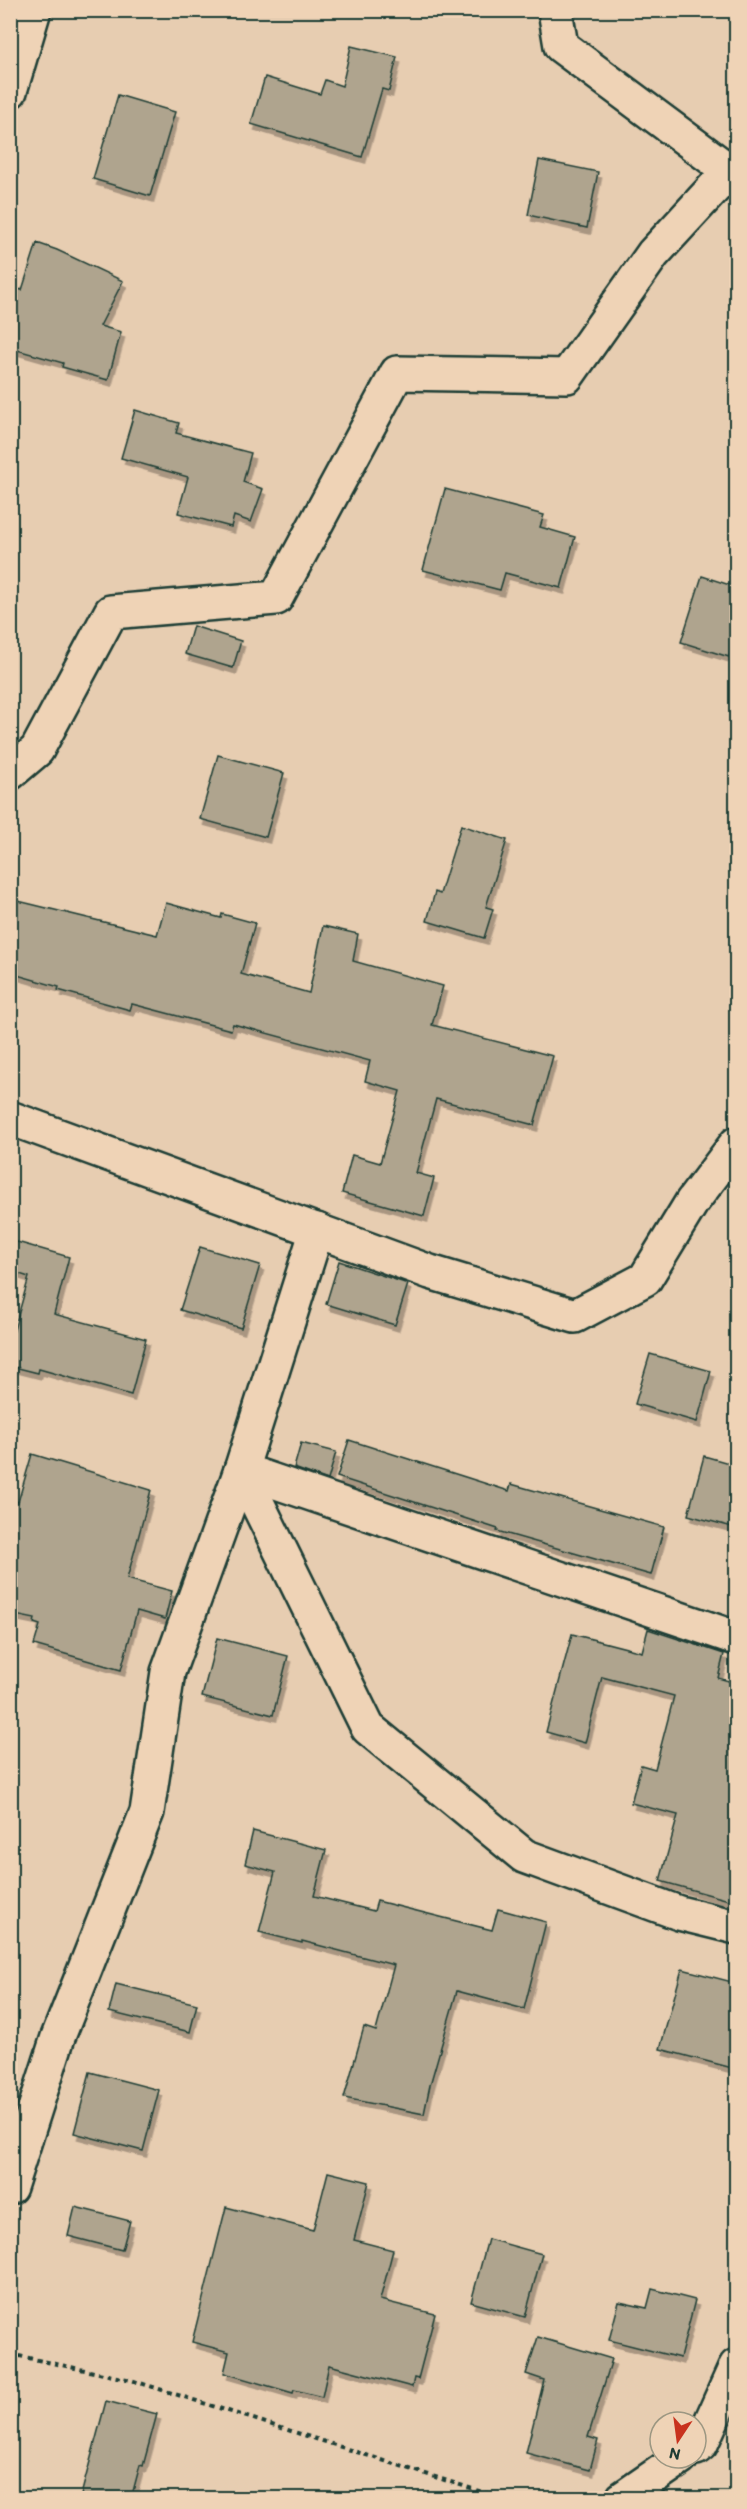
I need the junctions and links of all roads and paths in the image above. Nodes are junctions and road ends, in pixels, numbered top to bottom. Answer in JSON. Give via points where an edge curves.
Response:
{"nodes":[{"id":1,"x":34,"y":10,"type":"edge"},
{"id":2,"x":555,"y":10,"type":"edge"},
{"id":3,"x":10,"y":91,"type":"edge"},
{"id":4,"x":734,"y":170,"type":"edge"},
{"id":5,"x":10,"y":773,"type":"edge"},
{"id":6,"x":10,"y":1118,"type":"edge"},
{"id":7,"x":736,"y":1144,"type":"edge"},
{"id":8,"x":317,"y":1230,"type":"junction"},
{"id":9,"x":241,"y":1470,"type":"junction"},
{"id":10,"x":736,"y":1638,"type":"edge"},
{"id":11,"x":736,"y":1927,"type":"edge"},
{"id":12,"x":10,"y":2187,"type":"edge"},
{"id":13,"x":10,"y":2354,"type":"edge"},
{"id":14,"x":736,"y":2366,"type":"edge"},
{"id":15,"x":708,"y":2428,"type":"edge"},
{"id":16,"x":664,"y":2470,"type":"edge"},
{"id":17,"x":501,"y":2499,"type":"edge"},
{"id":18,"x":623,"y":2499,"type":"edge"}],
"edges":[{"from":1,"to":3,"type":"street"},
{"from":2,"to":4,"type":"street","via":[[561,46]]},
{"from":4,"to":5,"type":"street","via":[[653,255],[567,376],[397,373],[276,598],[111,612],[37,750]]},
{"from":6,"to":8,"type":"street"},
{"from":7,"to":8,"type":"street","via":[[692,1202],[645,1279],[575,1316],[430,1272]]},
{"from":8,"to":9,"type":"street"},
{"from":9,"to":10,"type":"street"},
{"from":9,"to":11,"type":"street","via":[[368,1728],[524,1856],[679,1913]]},
{"from":9,"to":12,"type":"street","via":[[168,1672],[147,1812],[58,2037]]},
{"from":13,"to":17,"type":"path","via":[[130,2380]]},
{"from":14,"to":15,"type":"street"},
{"from":16,"to":18,"type":"street"}]}
